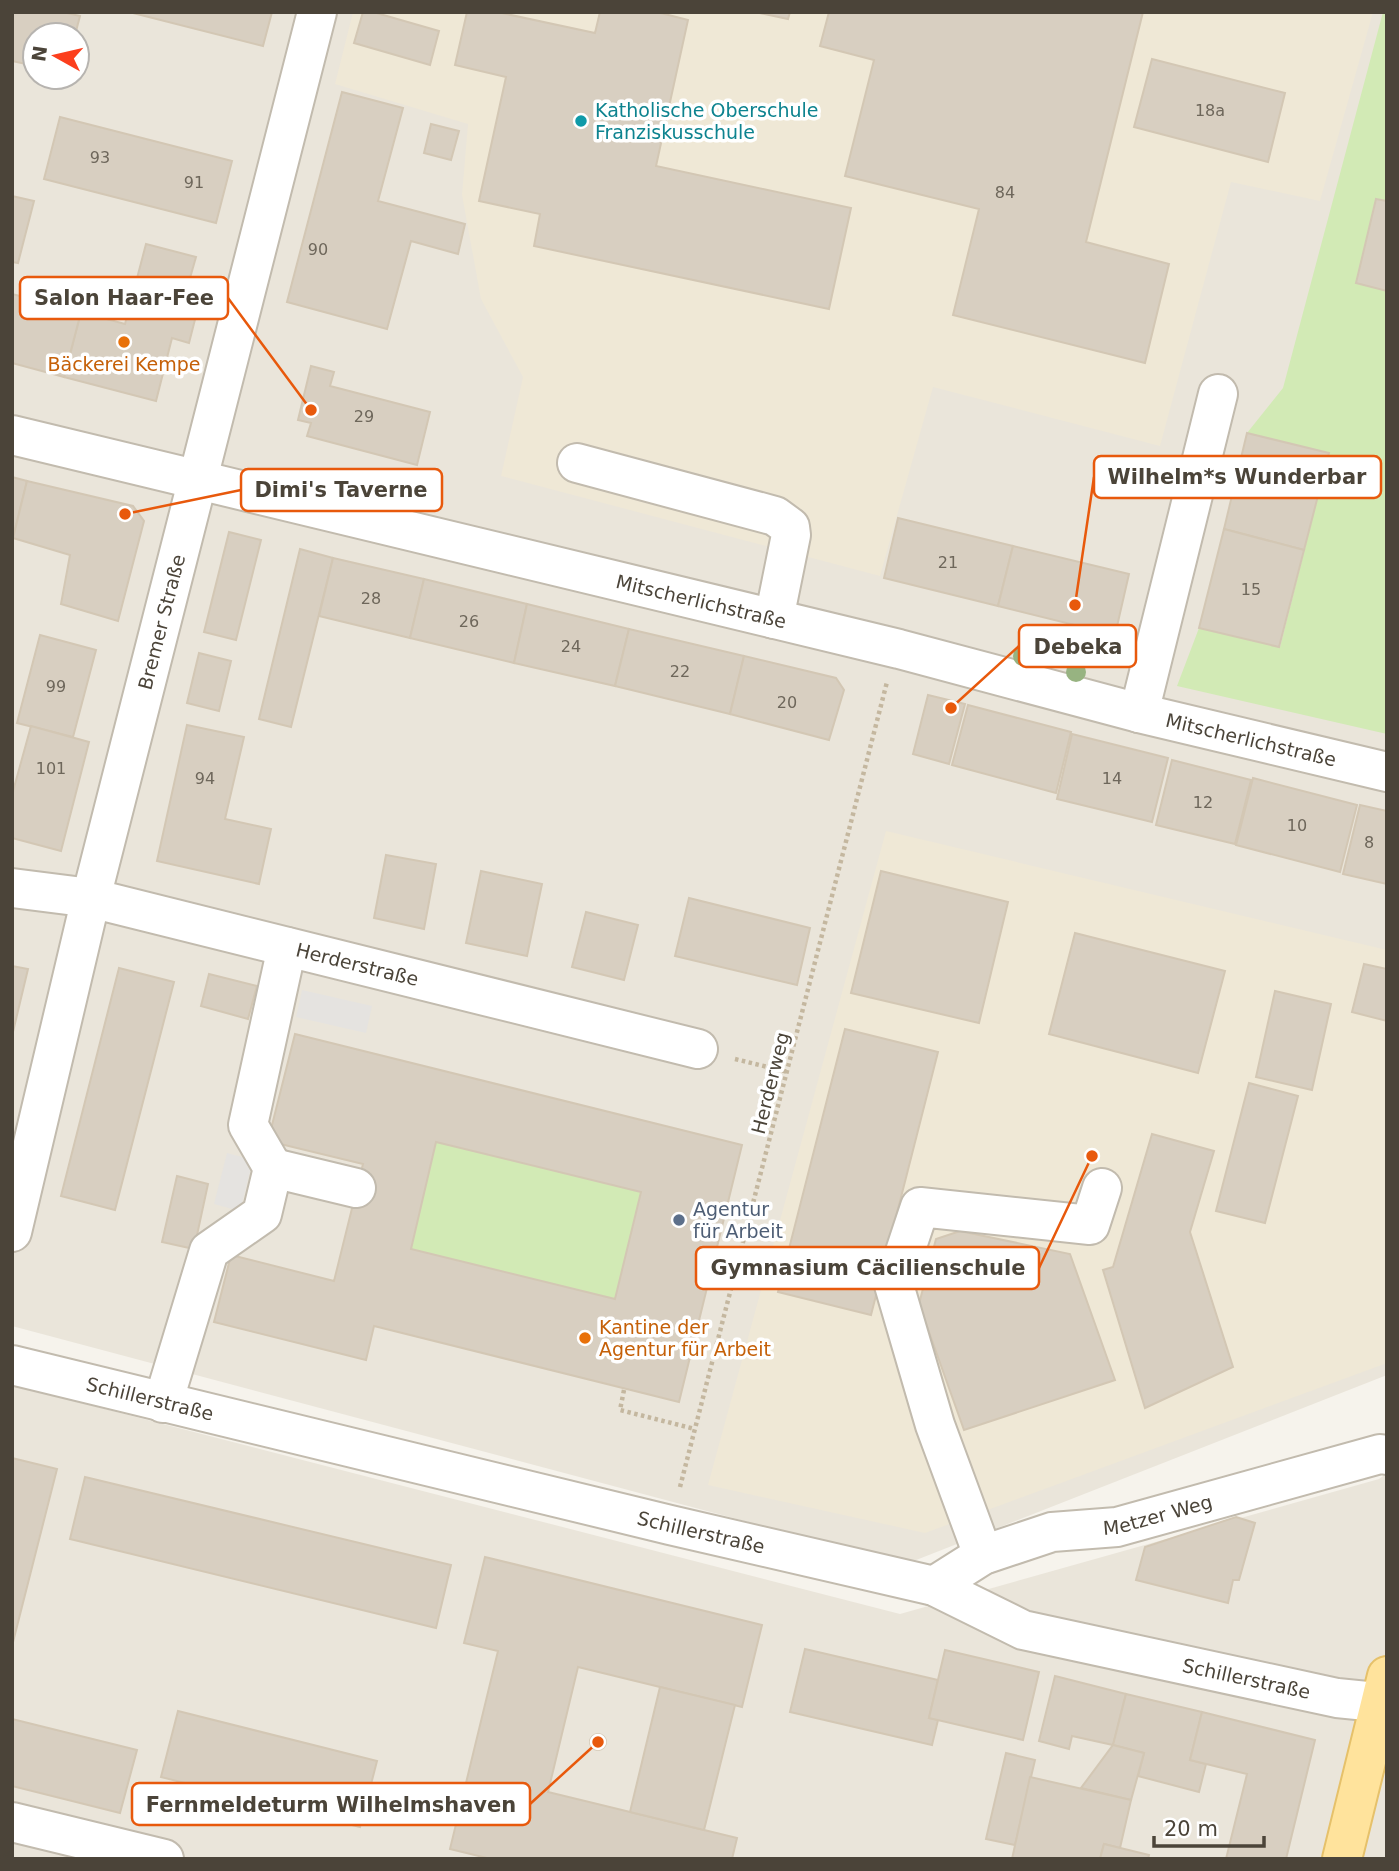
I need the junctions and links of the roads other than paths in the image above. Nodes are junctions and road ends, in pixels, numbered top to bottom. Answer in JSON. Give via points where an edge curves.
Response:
{"nodes":[{"id":1,"x":317,"y":12,"type":"edge"},
{"id":2,"x":1218,"y":394,"type":"dead end"},
{"id":3,"x":12,"y":435,"type":"edge"},
{"id":4,"x":577,"y":463,"type":"dead end"},
{"id":5,"x":197,"y":480,"type":"junction"},
{"id":6,"x":774,"y":618,"type":"junction"},
{"id":7,"x":1139,"y":713,"type":"junction"},
{"id":8,"x":1387,"y":772,"type":"edge"},
{"id":9,"x":12,"y":888,"type":"edge"},
{"id":10,"x":91,"y":898,"type":"junction"},
{"id":11,"x":287,"y":947,"type":"junction"},
{"id":12,"x":698,"y":1049,"type":"road end"},
{"id":13,"x":273,"y":1168,"type":"junction"},
{"id":14,"x":356,"y":1188,"type":"dead end"},
{"id":15,"x":1102,"y":1188,"type":"dead end"},
{"id":16,"x":12,"y":1232,"type":"edge"},
{"id":17,"x":12,"y":1364,"type":"edge"},
{"id":18,"x":163,"y":1403,"type":"junction"},
{"id":19,"x":1387,"y":1455,"type":"edge"},
{"id":20,"x":984,"y":1555,"type":"junction"},
{"id":21,"x":934,"y":1586,"type":"junction"},
{"id":22,"x":1384,"y":1694,"type":"edge"},
{"id":23,"x":12,"y":1822,"type":"edge"},
{"id":24,"x":164,"y":1859,"type":"edge"},
{"id":25,"x":1342,"y":1859,"type":"edge"}],
"edges":[{"from":1,"to":5,"type":"street","name":"Bremer Straße"},
{"from":2,"to":7,"type":"street"},
{"from":3,"to":5,"type":"street","name":"Mitscherlichstraße"},
{"from":4,"to":6,"type":"street","via":[[786,522],[791,535]]},
{"from":5,"to":6,"type":"street","name":"Mitscherlichstraße"},
{"from":5,"to":10,"type":"street","name":"Bremer Straße"},
{"from":6,"to":7,"type":"street","name":"Mitscherlichstraße"},
{"from":7,"to":8,"type":"street","name":"Mitscherlichstraße"},
{"from":9,"to":10,"type":"street","name":"Herderstraße"},
{"from":10,"to":11,"type":"street","name":"Herderstraße"},
{"from":10,"to":16,"type":"street","name":"Bremer Straße"},
{"from":11,"to":12,"type":"street","name":"Herderstraße"},
{"from":11,"to":13,"type":"street","via":[[248,1125]]},
{"from":13,"to":14,"type":"street"},
{"from":13,"to":18,"type":"street","via":[[261,1214],[209,1251]]},
{"from":15,"to":20,"type":"street","via":[[1090,1225],[920,1208],[894,1285],[935,1425]]},
{"from":17,"to":18,"type":"street","name":"Schillerstraße"},
{"from":18,"to":21,"type":"street","name":"Schillerstraße"},
{"from":19,"to":20,"type":"street","name":"Metzer Weg","via":[[1117,1527],[1052,1532]]},
{"from":20,"to":21,"type":"street","name":"Metzer Weg"},
{"from":21,"to":22,"type":"street","name":"Schillerstraße","via":[[1023,1630],[1337,1698]]},
{"from":22,"to":25,"type":"main road"},
{"from":23,"to":24,"type":"street"}]}
